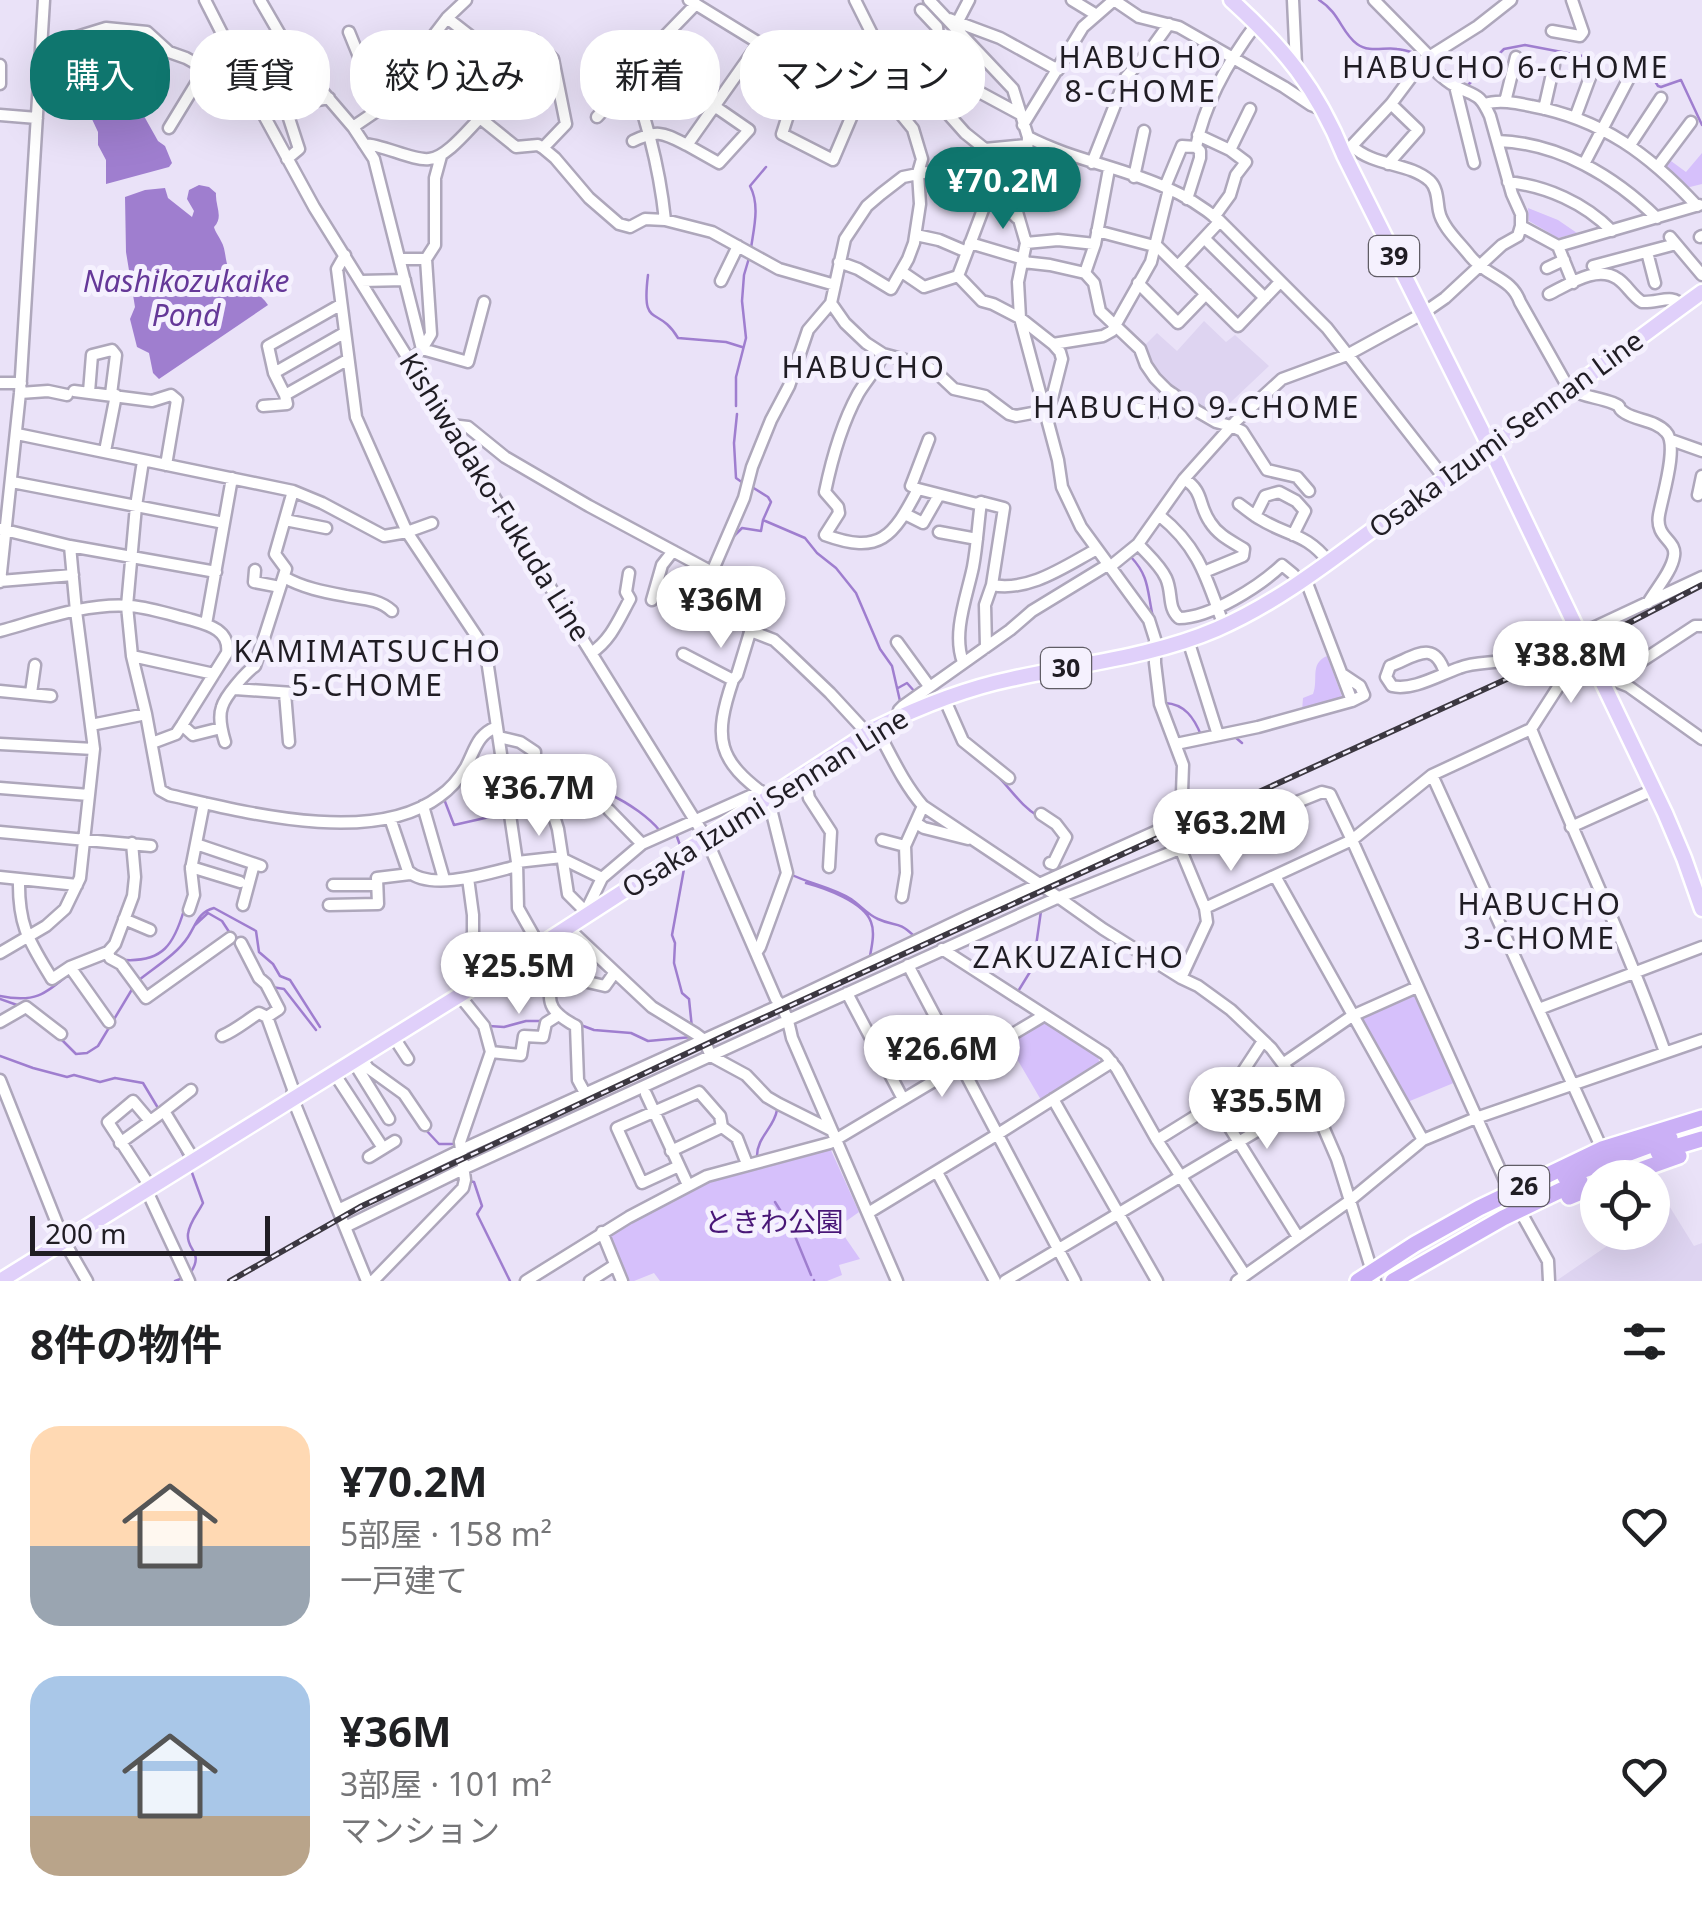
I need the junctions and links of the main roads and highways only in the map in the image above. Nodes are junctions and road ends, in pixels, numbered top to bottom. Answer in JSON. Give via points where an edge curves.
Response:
{"nodes":[{"id":1,"x":1230,"y":0,"type":"edge"},
{"id":2,"x":1702,"y":292,"type":"edge"},
{"id":3,"x":1490,"y":448,"type":"junction"},
{"id":4,"x":1702,"y":909,"type":"edge"},
{"id":5,"x":1702,"y":1118,"type":"edge"},
{"id":6,"x":1702,"y":1128,"type":"edge"},
{"id":7,"x":1702,"y":1138,"type":"edge"},
{"id":8,"x":1702,"y":1149,"type":"edge"},
{"id":9,"x":1670,"y":1160,"type":"edge"},
{"id":10,"x":1580,"y":1193,"type":"edge"},
{"id":11,"x":1397,"y":1277,"type":"edge"},
{"id":12,"x":1370,"y":1279,"type":"edge"},
{"id":13,"x":0,"y":1280,"type":"edge"}],
"edges":[{"from":1,"to":3,"type":"main road","number":"39","via":[[1296,65],[1348,150]]},
{"from":2,"to":3,"type":"main road","name":"Osaka Izumi Sennan Line","number":"30"},
{"from":3,"to":4,"type":"main road","number":"39","via":[[1608,682]]},
{"from":3,"to":13,"type":"main road","name":"Osaka Izumi Sennan Line","number":"30","via":[[1329,562],[1224,626],[1154,650],[944,698],[871,731]]},
{"from":5,"to":12,"type":"highway","number":"26","via":[[1602,1149],[1510,1192],[1415,1244]]},
{"from":6,"to":11,"type":"highway","number":"26","via":[[1557,1180],[1488,1213]]},
{"from":7,"to":11,"type":"highway","number":"26","via":[[1571,1185]]},
{"from":8,"to":9,"type":"highway"},
{"from":10,"to":11,"type":"highway","number":"26"},
{"from":11,"to":12,"type":"highway","number":"26"}]}
